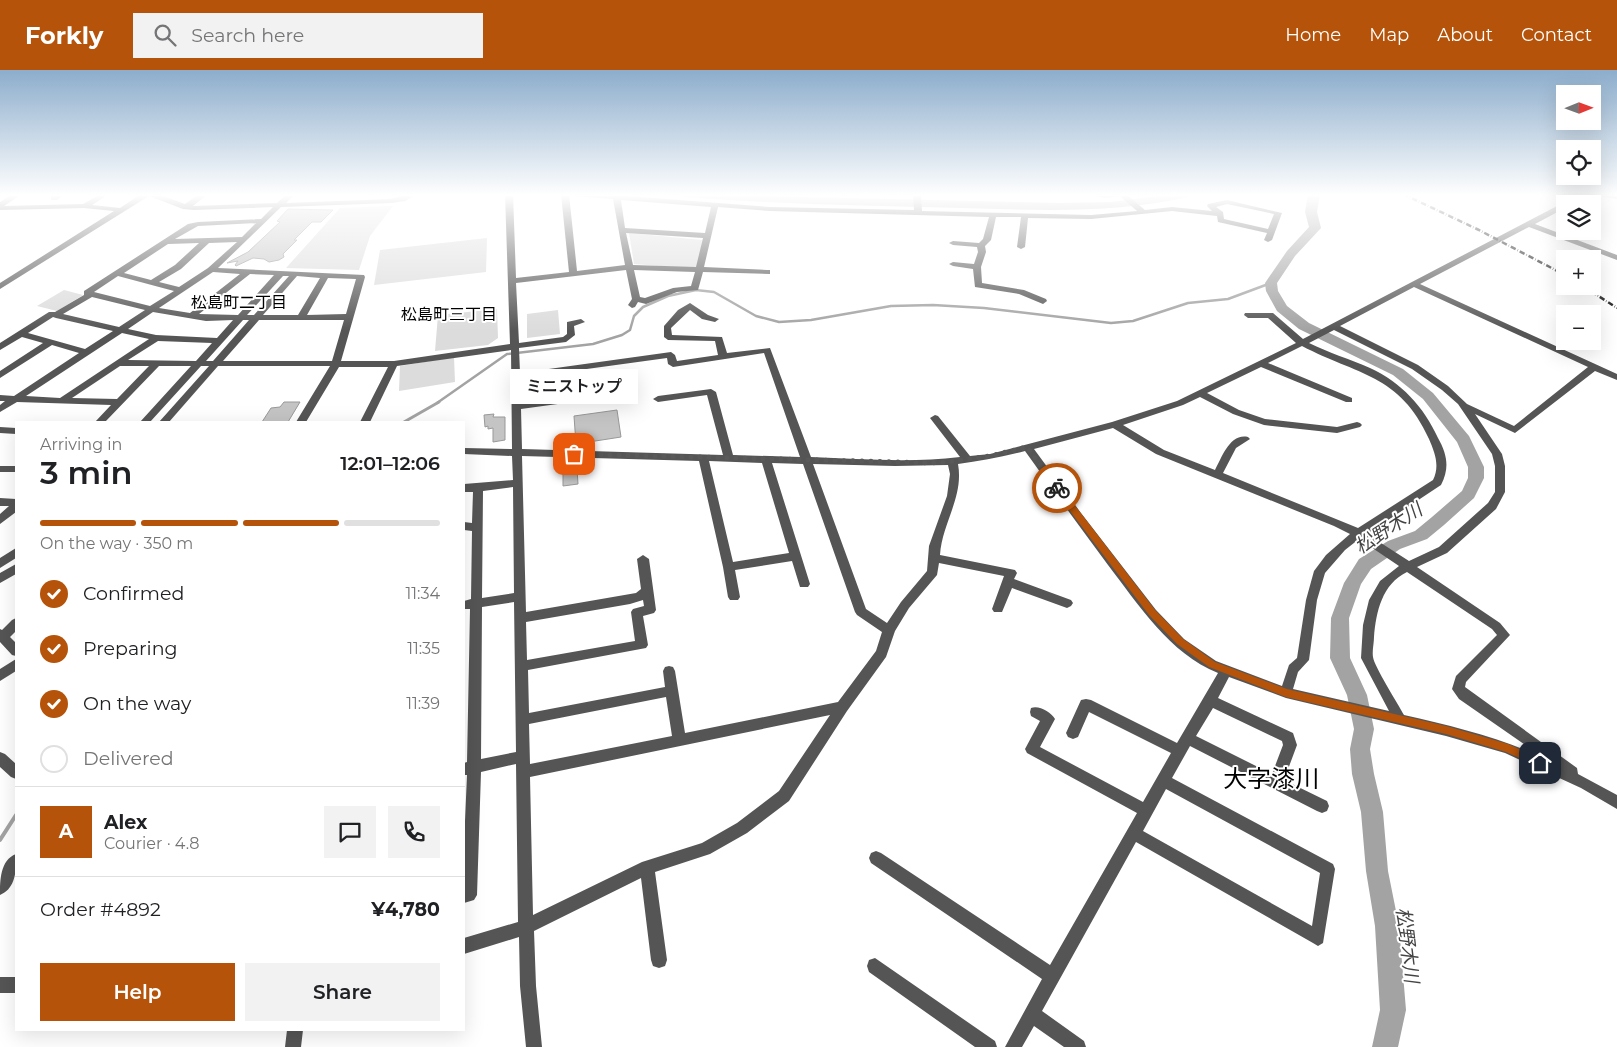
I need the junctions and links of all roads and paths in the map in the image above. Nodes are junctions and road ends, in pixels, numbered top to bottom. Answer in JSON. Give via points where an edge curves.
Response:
{"nodes":[{"id":1,"x":243,"y":239,"type":"edge"},
{"id":2,"x":74,"y":240,"type":"edge"},
{"id":3,"x":171,"y":240,"type":"edge"},
{"id":4,"x":232,"y":240,"type":"edge"},
{"id":5,"x":511,"y":240,"type":"edge"},
{"id":6,"x":570,"y":240,"type":"edge"},
{"id":7,"x":624,"y":240,"type":"edge"},
{"id":8,"x":707,"y":240,"type":"edge"},
{"id":9,"x":987,"y":240,"type":"edge"},
{"id":10,"x":1022,"y":240,"type":"edge"},
{"id":11,"x":1498,"y":240,"type":"edge"},
{"id":12,"x":1573,"y":240,"type":"edge"},
{"id":13,"x":206,"y":241,"type":"junction"},
{"id":14,"x":168,"y":242,"type":"junction"},
{"id":15,"x":953,"y":243,"type":"dead end"},
{"id":16,"x":981,"y":245,"type":"junction"},
{"id":17,"x":1021,"y":247,"type":"dead end"},
{"id":18,"x":1615,"y":254,"type":"edge"},
{"id":19,"x":953,"y":264,"type":"dead end"},
{"id":20,"x":630,"y":267,"type":"junction"},
{"id":21,"x":977,"y":267,"type":"junction"},
{"id":22,"x":699,"y":269,"type":"junction"},
{"id":23,"x":211,"y":270,"type":"junction"},
{"id":24,"x":249,"y":272,"type":"junction"},
{"id":25,"x":767,"y":272,"type":"dead end"},
{"id":26,"x":282,"y":273,"type":"junction"},
{"id":27,"x":119,"y":274,"type":"junction"},
{"id":28,"x":295,"y":274,"type":"junction"},
{"id":29,"x":573,"y":274,"type":"junction"},
{"id":30,"x":324,"y":276,"type":"junction"},
{"id":31,"x":512,"y":281,"type":"junction"},
{"id":32,"x":152,"y":283,"type":"junction"},
{"id":33,"x":1413,"y":284,"type":"junction"},
{"id":34,"x":0,"y":287,"type":"edge"},
{"id":35,"x":180,"y":290,"type":"junction"},
{"id":36,"x":91,"y":294,"type":"junction"},
{"id":37,"x":1043,"y":302,"type":"dead end"},
{"id":38,"x":151,"y":309,"type":"junction"},
{"id":39,"x":56,"y":315,"type":"junction"},
{"id":40,"x":1248,"y":315,"type":"dead end"},
{"id":41,"x":191,"y":316,"type":"junction"},
{"id":42,"x":301,"y":317,"type":"junction"},
{"id":43,"x":350,"y":317,"type":"junction"},
{"id":44,"x":240,"y":318,"type":"junction"},
{"id":45,"x":257,"y":318,"type":"junction"},
{"id":46,"x":715,"y":319,"type":"dead end"},
{"id":47,"x":581,"y":322,"type":"dead end"},
{"id":48,"x":1331,"y":327,"type":"junction"},
{"id":49,"x":119,"y":330,"type":"junction"},
{"id":50,"x":20,"y":334,"type":"junction"},
{"id":51,"x":668,"y":337,"type":"junction"},
{"id":52,"x":156,"y":338,"type":"junction"},
{"id":53,"x":220,"y":341,"type":"junction"},
{"id":54,"x":51,"y":342,"type":"junction"},
{"id":55,"x":1303,"y":342,"type":"junction"},
{"id":56,"x":0,"y":347,"type":"edge"},
{"id":57,"x":515,"y":351,"type":"junction"},
{"id":58,"x":87,"y":352,"type":"junction"},
{"id":59,"x":671,"y":355,"type":"junction"},
{"id":60,"x":723,"y":356,"type":"junction"},
{"id":61,"x":157,"y":363,"type":"junction"},
{"id":62,"x":1260,"y":363,"type":"junction"},
{"id":63,"x":118,"y":364,"type":"junction"},
{"id":64,"x":199,"y":364,"type":"junction"},
{"id":65,"x":217,"y":364,"type":"junction"},
{"id":66,"x":336,"y":364,"type":"junction"},
{"id":67,"x":394,"y":364,"type":"junction"},
{"id":68,"x":1594,"y":367,"type":"junction"},
{"id":69,"x":0,"y":375,"type":"edge"},
{"id":70,"x":516,"y":376,"type":"junction"},
{"id":71,"x":1617,"y":377,"type":"edge"},
{"id":72,"x":1201,"y":394,"type":"junction"},
{"id":73,"x":587,"y":397,"type":"dead end"},
{"id":74,"x":0,"y":398,"type":"edge"},
{"id":75,"x":15,"y":399,"type":"junction"},
{"id":76,"x":658,"y":399,"type":"dead end"},
{"id":77,"x":1349,"y":400,"type":"dead end"},
{"id":78,"x":62,"y":401,"type":"junction"},
{"id":79,"x":118,"y":402,"type":"junction"},
{"id":80,"x":1463,"y":405,"type":"junction"},
{"id":81,"x":517,"y":407,"type":"junction"},
{"id":82,"x":0,"y":409,"type":"edge"},
{"id":83,"x":935,"y":418,"type":"dead end"},
{"id":84,"x":101,"y":421,"type":"edge"},
{"id":85,"x":146,"y":421,"type":"edge"},
{"id":86,"x":165,"y":421,"type":"edge"},
{"id":87,"x":302,"y":421,"type":"edge"},
{"id":88,"x":366,"y":421,"type":"edge"},
{"id":89,"x":1115,"y":424,"type":"junction"},
{"id":90,"x":1357,"y":425,"type":"dead end"},
{"id":91,"x":0,"y":430,"type":"edge"},
{"id":92,"x":15,"y":431,"type":"edge"},
{"id":93,"x":1246,"y":439,"type":"dead end"},
{"id":94,"x":1027,"y":447,"type":"junction"},
{"id":95,"x":465,"y":451,"type":"edge"},
{"id":96,"x":518,"y":452,"type":"junction"},
{"id":97,"x":703,"y":458,"type":"junction"},
{"id":98,"x":730,"y":458,"type":"junction"},
{"id":99,"x":766,"y":460,"type":"junction"},
{"id":100,"x":968,"y":460,"type":"junction"},
{"id":101,"x":808,"y":461,"type":"junction"},
{"id":102,"x":953,"y":462,"type":"junction"},
{"id":103,"x":0,"y":469,"type":"edge"},
{"id":104,"x":15,"y":469,"type":"edge"},
{"id":105,"x":1217,"y":474,"type":"junction"},
{"id":106,"x":518,"y":483,"type":"junction"},
{"id":107,"x":465,"y":488,"type":"edge"},
{"id":108,"x":478,"y":488,"type":"junction"},
{"id":109,"x":0,"y":502,"type":"edge"},
{"id":110,"x":15,"y":504,"type":"edge"},
{"id":111,"x":15,"y":505,"type":"edge"},
{"id":112,"x":0,"y":520,"type":"edge"},
{"id":113,"x":465,"y":526,"type":"edge"},
{"id":114,"x":477,"y":526,"type":"junction"},
{"id":115,"x":1358,"y":533,"type":"junction"},
{"id":116,"x":796,"y":556,"type":"junction"},
{"id":117,"x":935,"y":558,"type":"junction"},
{"id":118,"x":643,"y":559,"type":"dead end"},
{"id":119,"x":729,"y":567,"type":"junction"},
{"id":120,"x":1410,"y":567,"type":"junction"},
{"id":121,"x":15,"y":569,"type":"edge"},
{"id":122,"x":0,"y":579,"type":"edge"},
{"id":123,"x":1009,"y":582,"type":"junction"},
{"id":124,"x":804,"y":584,"type":"dead end"},
{"id":125,"x":647,"y":591,"type":"junction"},
{"id":126,"x":520,"y":596,"type":"junction"},
{"id":127,"x":734,"y":597,"type":"dead end"},
{"id":128,"x":1066,"y":603,"type":"dead end"},
{"id":129,"x":470,"y":604,"type":"edge"},
{"id":130,"x":998,"y":609,"type":"dead end"},
{"id":131,"x":520,"y":618,"type":"junction"},
{"id":132,"x":15,"y":624,"type":"edge"},
{"id":133,"x":889,"y":630,"type":"junction"},
{"id":134,"x":1,"y":635,"type":"edge"},
{"id":135,"x":15,"y":650,"type":"edge"},
{"id":136,"x":470,"y":651,"type":"edge"},
{"id":137,"x":15,"y":665,"type":"edge"},
{"id":138,"x":521,"y":666,"type":"junction"},
{"id":139,"x":1226,"y":670,"type":"junction"},
{"id":140,"x":669,"y":671,"type":"dead end"},
{"id":141,"x":0,"y":676,"type":"edge"},
{"id":142,"x":672,"y":691,"type":"junction"},
{"id":143,"x":1292,"y":694,"type":"junction"},
{"id":144,"x":1211,"y":701,"type":"junction"},
{"id":145,"x":842,"y":707,"type":"junction"},
{"id":146,"x":1036,"y":712,"type":"dead end"},
{"id":147,"x":1397,"y":719,"type":"junction"},
{"id":148,"x":522,"y":720,"type":"junction"},
{"id":149,"x":1073,"y":733,"type":"dead end"},
{"id":150,"x":679,"y":740,"type":"junction"},
{"id":151,"x":1184,"y":745,"type":"junction"},
{"id":152,"x":523,"y":757,"type":"junction"},
{"id":153,"x":0,"y":758,"type":"edge"},
{"id":154,"x":469,"y":768,"type":"edge"},
{"id":155,"x":15,"y":772,"type":"edge"},
{"id":156,"x":523,"y":772,"type":"junction"},
{"id":157,"x":1164,"y":781,"type":"junction"},
{"id":158,"x":1276,"y":782,"type":"junction"},
{"id":159,"x":1586,"y":784,"type":"junction"},
{"id":160,"x":1617,"y":803,"type":"edge"},
{"id":161,"x":1322,"y":806,"type":"dead end"},
{"id":162,"x":1146,"y":811,"type":"junction"},
{"id":163,"x":467,"y":832,"type":"edge"},
{"id":164,"x":1135,"y":834,"type":"junction"},
{"id":165,"x":876,"y":858,"type":"dead end"},
{"id":166,"x":15,"y":863,"type":"edge"},
{"id":167,"x":647,"y":867,"type":"junction"},
{"id":168,"x":0,"y":888,"type":"edge"},
{"id":169,"x":465,"y":896,"type":"edge"},
{"id":170,"x":526,"y":927,"type":"junction"},
{"id":171,"x":465,"y":946,"type":"edge"},
{"id":172,"x":659,"y":960,"type":"dead end"},
{"id":173,"x":875,"y":966,"type":"dead end"},
{"id":174,"x":1052,"y":976,"type":"junction"},
{"id":175,"x":0,"y":985,"type":"edge"},
{"id":176,"x":15,"y":985,"type":"edge"},
{"id":177,"x":1033,"y":1015,"type":"junction"},
{"id":178,"x":295,"y":1031,"type":"edge"},
{"id":179,"x":293,"y":1047,"type":"edge"},
{"id":180,"x":534,"y":1047,"type":"edge"},
{"id":181,"x":989,"y":1047,"type":"edge"},
{"id":182,"x":1013,"y":1047,"type":"edge"},
{"id":183,"x":1078,"y":1047,"type":"edge"}],
"edges":[{"from":1,"to":23,"type":"street"},
{"from":2,"to":34,"type":"street"},
{"from":3,"to":14,"type":"street"},
{"from":4,"to":13,"type":"street"},
{"from":5,"to":31,"type":"street"},
{"from":6,"to":29,"type":"street"},
{"from":7,"to":20,"type":"street"},
{"from":8,"to":22,"type":"street"},
{"from":9,"to":16,"type":"street"},
{"from":10,"to":17,"type":"street"},
{"from":11,"to":33,"type":"street"},
{"from":12,"to":18,"type":"street"},
{"from":13,"to":14,"type":"street"},
{"from":13,"to":32,"type":"street","via":[[178,267]]},
{"from":14,"to":27,"type":"street"},
{"from":15,"to":16,"type":"street"},
{"from":16,"to":21,"type":"street"},
{"from":19,"to":21,"type":"street"},
{"from":20,"to":22,"type":"street"},
{"from":20,"to":22,"type":"street","via":[[634,302],[695,288]]},
{"from":20,"to":29,"type":"street"},
{"from":21,"to":37,"type":"street","via":[[978,285],[1021,292]]},
{"from":22,"to":25,"type":"street"},
{"from":23,"to":24,"type":"street"},
{"from":23,"to":35,"type":"street"},
{"from":24,"to":26,"type":"street"},
{"from":24,"to":41,"type":"street"},
{"from":26,"to":28,"type":"street"},
{"from":26,"to":44,"type":"street"},
{"from":27,"to":32,"type":"street"},
{"from":27,"to":36,"type":"street","via":[[87,293]]},
{"from":28,"to":30,"type":"street"},
{"from":28,"to":45,"type":"street"},
{"from":29,"to":31,"type":"street"},
{"from":30,"to":42,"type":"street"},
{"from":30,"to":43,"type":"street","via":[[361,277]]},
{"from":31,"to":57,"type":"street"},
{"from":32,"to":35,"type":"street"},
{"from":33,"to":48,"type":"street"},
{"from":33,"to":68,"type":"street"},
{"from":35,"to":38,"type":"street"},
{"from":36,"to":38,"type":"street"},
{"from":36,"to":39,"type":"street"},
{"from":38,"to":41,"type":"street"},
{"from":38,"to":49,"type":"street"},
{"from":39,"to":49,"type":"street"},
{"from":39,"to":50,"type":"street","via":[[52,314]]},
{"from":40,"to":55,"type":"street","via":[[1270,315]]},
{"from":41,"to":44,"type":"street"},
{"from":42,"to":43,"type":"street"},
{"from":42,"to":45,"type":"street"},
{"from":43,"to":66,"type":"street"},
{"from":44,"to":45,"type":"street"},
{"from":44,"to":53,"type":"street"},
{"from":45,"to":65,"type":"street"},
{"from":46,"to":51,"type":"street","via":[[704,317],[690,306],[667,328]]},
{"from":47,"to":57,"type":"street","via":[[570,324],[571,335],[566,339]]},
{"from":48,"to":55,"type":"street"},
{"from":48,"to":80,"type":"street","via":[[1422,372]]},
{"from":49,"to":52,"type":"street"},
{"from":49,"to":58,"type":"street"},
{"from":50,"to":54,"type":"street"},
{"from":50,"to":56,"type":"street"},
{"from":51,"to":59,"type":"street"},
{"from":51,"to":60,"type":"street","via":[[719,339]]},
{"from":52,"to":53,"type":"street"},
{"from":52,"to":63,"type":"street"},
{"from":53,"to":64,"type":"street"},
{"from":54,"to":58,"type":"street"},
{"from":54,"to":69,"type":"street"},
{"from":55,"to":62,"type":"street"},
{"from":55,"to":115,"type":"street","via":[[1390,382],[1421,417],[1439,446],[1442,472],[1438,482]]},
{"from":57,"to":67,"type":"street"},
{"from":57,"to":70,"type":"street"},
{"from":58,"to":75,"type":"street"},
{"from":59,"to":60,"type":"street","via":[[673,364]]},
{"from":59,"to":70,"type":"street"},
{"from":60,"to":101,"type":"street","via":[[767,350]]},
{"from":61,"to":63,"type":"street"},
{"from":61,"to":64,"type":"street"},
{"from":61,"to":79,"type":"street"},
{"from":62,"to":72,"type":"street"},
{"from":62,"to":77,"type":"street"},
{"from":63,"to":78,"type":"street"},
{"from":64,"to":65,"type":"street"},
{"from":64,"to":85,"type":"street"},
{"from":65,"to":66,"type":"street"},
{"from":65,"to":86,"type":"street"},
{"from":66,"to":67,"type":"street"},
{"from":66,"to":87,"type":"street"},
{"from":67,"to":88,"type":"street"},
{"from":68,"to":71,"type":"street"},
{"from":68,"to":80,"type":"street","via":[[1515,430]]},
{"from":70,"to":81,"type":"street"},
{"from":72,"to":89,"type":"street"},
{"from":72,"to":90,"type":"street","via":[[1264,422],[1337,430]]},
{"from":73,"to":81,"type":"street"},
{"from":74,"to":75,"type":"street"},
{"from":75,"to":78,"type":"street"},
{"from":75,"to":82,"type":"street"},
{"from":76,"to":98,"type":"street","via":[[711,392]]},
{"from":78,"to":79,"type":"street"},
{"from":79,"to":84,"type":"street"},
{"from":80,"to":120,"type":"street","via":[[1497,454],[1500,492],[1492,506],[1443,550]]},
{"from":81,"to":96,"type":"street"},
{"from":83,"to":100,"type":"street"},
{"from":89,"to":94,"type":"street"},
{"from":89,"to":105,"type":"street","via":[[1160,452]]},
{"from":91,"to":92,"type":"street"},
{"from":93,"to":105,"type":"street","via":[[1232,446]]},
{"from":94,"to":100,"type":"street"},
{"from":94,"to":139,"type":"street","via":[[1152,613],[1180,642],[1212,665]]},
{"from":95,"to":96,"type":"street"},
{"from":96,"to":97,"type":"street"},
{"from":96,"to":106,"type":"street"},
{"from":97,"to":98,"type":"street"},
{"from":97,"to":119,"type":"street"},
{"from":98,"to":99,"type":"street"},
{"from":99,"to":101,"type":"street"},
{"from":99,"to":116,"type":"street"},
{"from":100,"to":102,"type":"street"},
{"from":101,"to":102,"type":"street"},
{"from":101,"to":133,"type":"street","via":[[861,612]]},
{"from":102,"to":117,"type":"street","via":[[952,496],[935,546]]},
{"from":103,"to":104,"type":"street"},
{"from":105,"to":115,"type":"street"},
{"from":106,"to":108,"type":"street"},
{"from":106,"to":126,"type":"street"},
{"from":107,"to":108,"type":"street"},
{"from":108,"to":114,"type":"street"},
{"from":109,"to":110,"type":"street"},
{"from":111,"to":112,"type":"street"},
{"from":113,"to":114,"type":"street"},
{"from":114,"to":129,"type":"street"},
{"from":115,"to":120,"type":"street"},
{"from":115,"to":143,"type":"street","via":[[1335,552],[1319,572],[1303,660],[1293,668]]},
{"from":116,"to":119,"type":"street"},
{"from":116,"to":124,"type":"street"},
{"from":117,"to":123,"type":"street","via":[[1011,573]]},
{"from":117,"to":133,"type":"street","via":[[933,572]]},
{"from":118,"to":125,"type":"street"},
{"from":119,"to":127,"type":"street"},
{"from":120,"to":147,"type":"street","via":[[1390,578],[1375,600],[1367,645],[1367,658]]},
{"from":120,"to":159,"type":"street","via":[[1496,626],[1504,635],[1460,680],[1458,689]]},
{"from":121,"to":122,"type":"street"},
{"from":123,"to":128,"type":"street"},
{"from":123,"to":130,"type":"street"},
{"from":125,"to":131,"type":"street","via":[[630,599]]},
{"from":125,"to":138,"type":"street","via":[[650,610],[637,612],[642,644]]},
{"from":126,"to":129,"type":"street"},
{"from":126,"to":131,"type":"street"},
{"from":129,"to":136,"type":"street"},
{"from":131,"to":138,"type":"street"},
{"from":132,"to":134,"type":"street"},
{"from":133,"to":145,"type":"street","via":[[882,653]]},
{"from":134,"to":135,"type":"street"},
{"from":136,"to":154,"type":"street"},
{"from":137,"to":141,"type":"street"},
{"from":138,"to":148,"type":"street"},
{"from":139,"to":143,"type":"street"},
{"from":139,"to":144,"type":"street"},
{"from":140,"to":142,"type":"street"},
{"from":142,"to":148,"type":"street"},
{"from":142,"to":150,"type":"street"},
{"from":143,"to":147,"type":"street"},
{"from":144,"to":151,"type":"street"},
{"from":144,"to":158,"type":"street","via":[[1288,737],[1290,745]]},
{"from":145,"to":150,"type":"street"},
{"from":145,"to":167,"type":"street","via":[[784,796],[742,828],[705,849]]},
{"from":146,"to":162,"type":"street","via":[[1048,719],[1032,749]]},
{"from":147,"to":159,"type":"street","via":[[1508,748]]},
{"from":148,"to":152,"type":"street"},
{"from":149,"to":151,"type":"street","via":[[1086,704]]},
{"from":150,"to":156,"type":"street"},
{"from":151,"to":157,"type":"street"},
{"from":151,"to":158,"type":"street"},
{"from":152,"to":154,"type":"street"},
{"from":152,"to":156,"type":"street"},
{"from":153,"to":155,"type":"street"},
{"from":154,"to":163,"type":"street"},
{"from":156,"to":170,"type":"street"},
{"from":157,"to":162,"type":"street"},
{"from":157,"to":164,"type":"street","via":[[1328,869],[1318,938]]},
{"from":158,"to":161,"type":"street"},
{"from":159,"to":160,"type":"street"},
{"from":162,"to":164,"type":"street"},
{"from":163,"to":169,"type":"street","via":[[469,894]]},
{"from":164,"to":174,"type":"street"},
{"from":165,"to":174,"type":"street"},
{"from":166,"to":168,"type":"street"},
{"from":167,"to":170,"type":"street"},
{"from":167,"to":172,"type":"street"},
{"from":170,"to":171,"type":"street"},
{"from":170,"to":180,"type":"street"},
{"from":173,"to":181,"type":"street"},
{"from":174,"to":177,"type":"street"},
{"from":175,"to":176,"type":"street"},
{"from":177,"to":182,"type":"street"},
{"from":177,"to":183,"type":"street"},
{"from":178,"to":179,"type":"street"}]}
